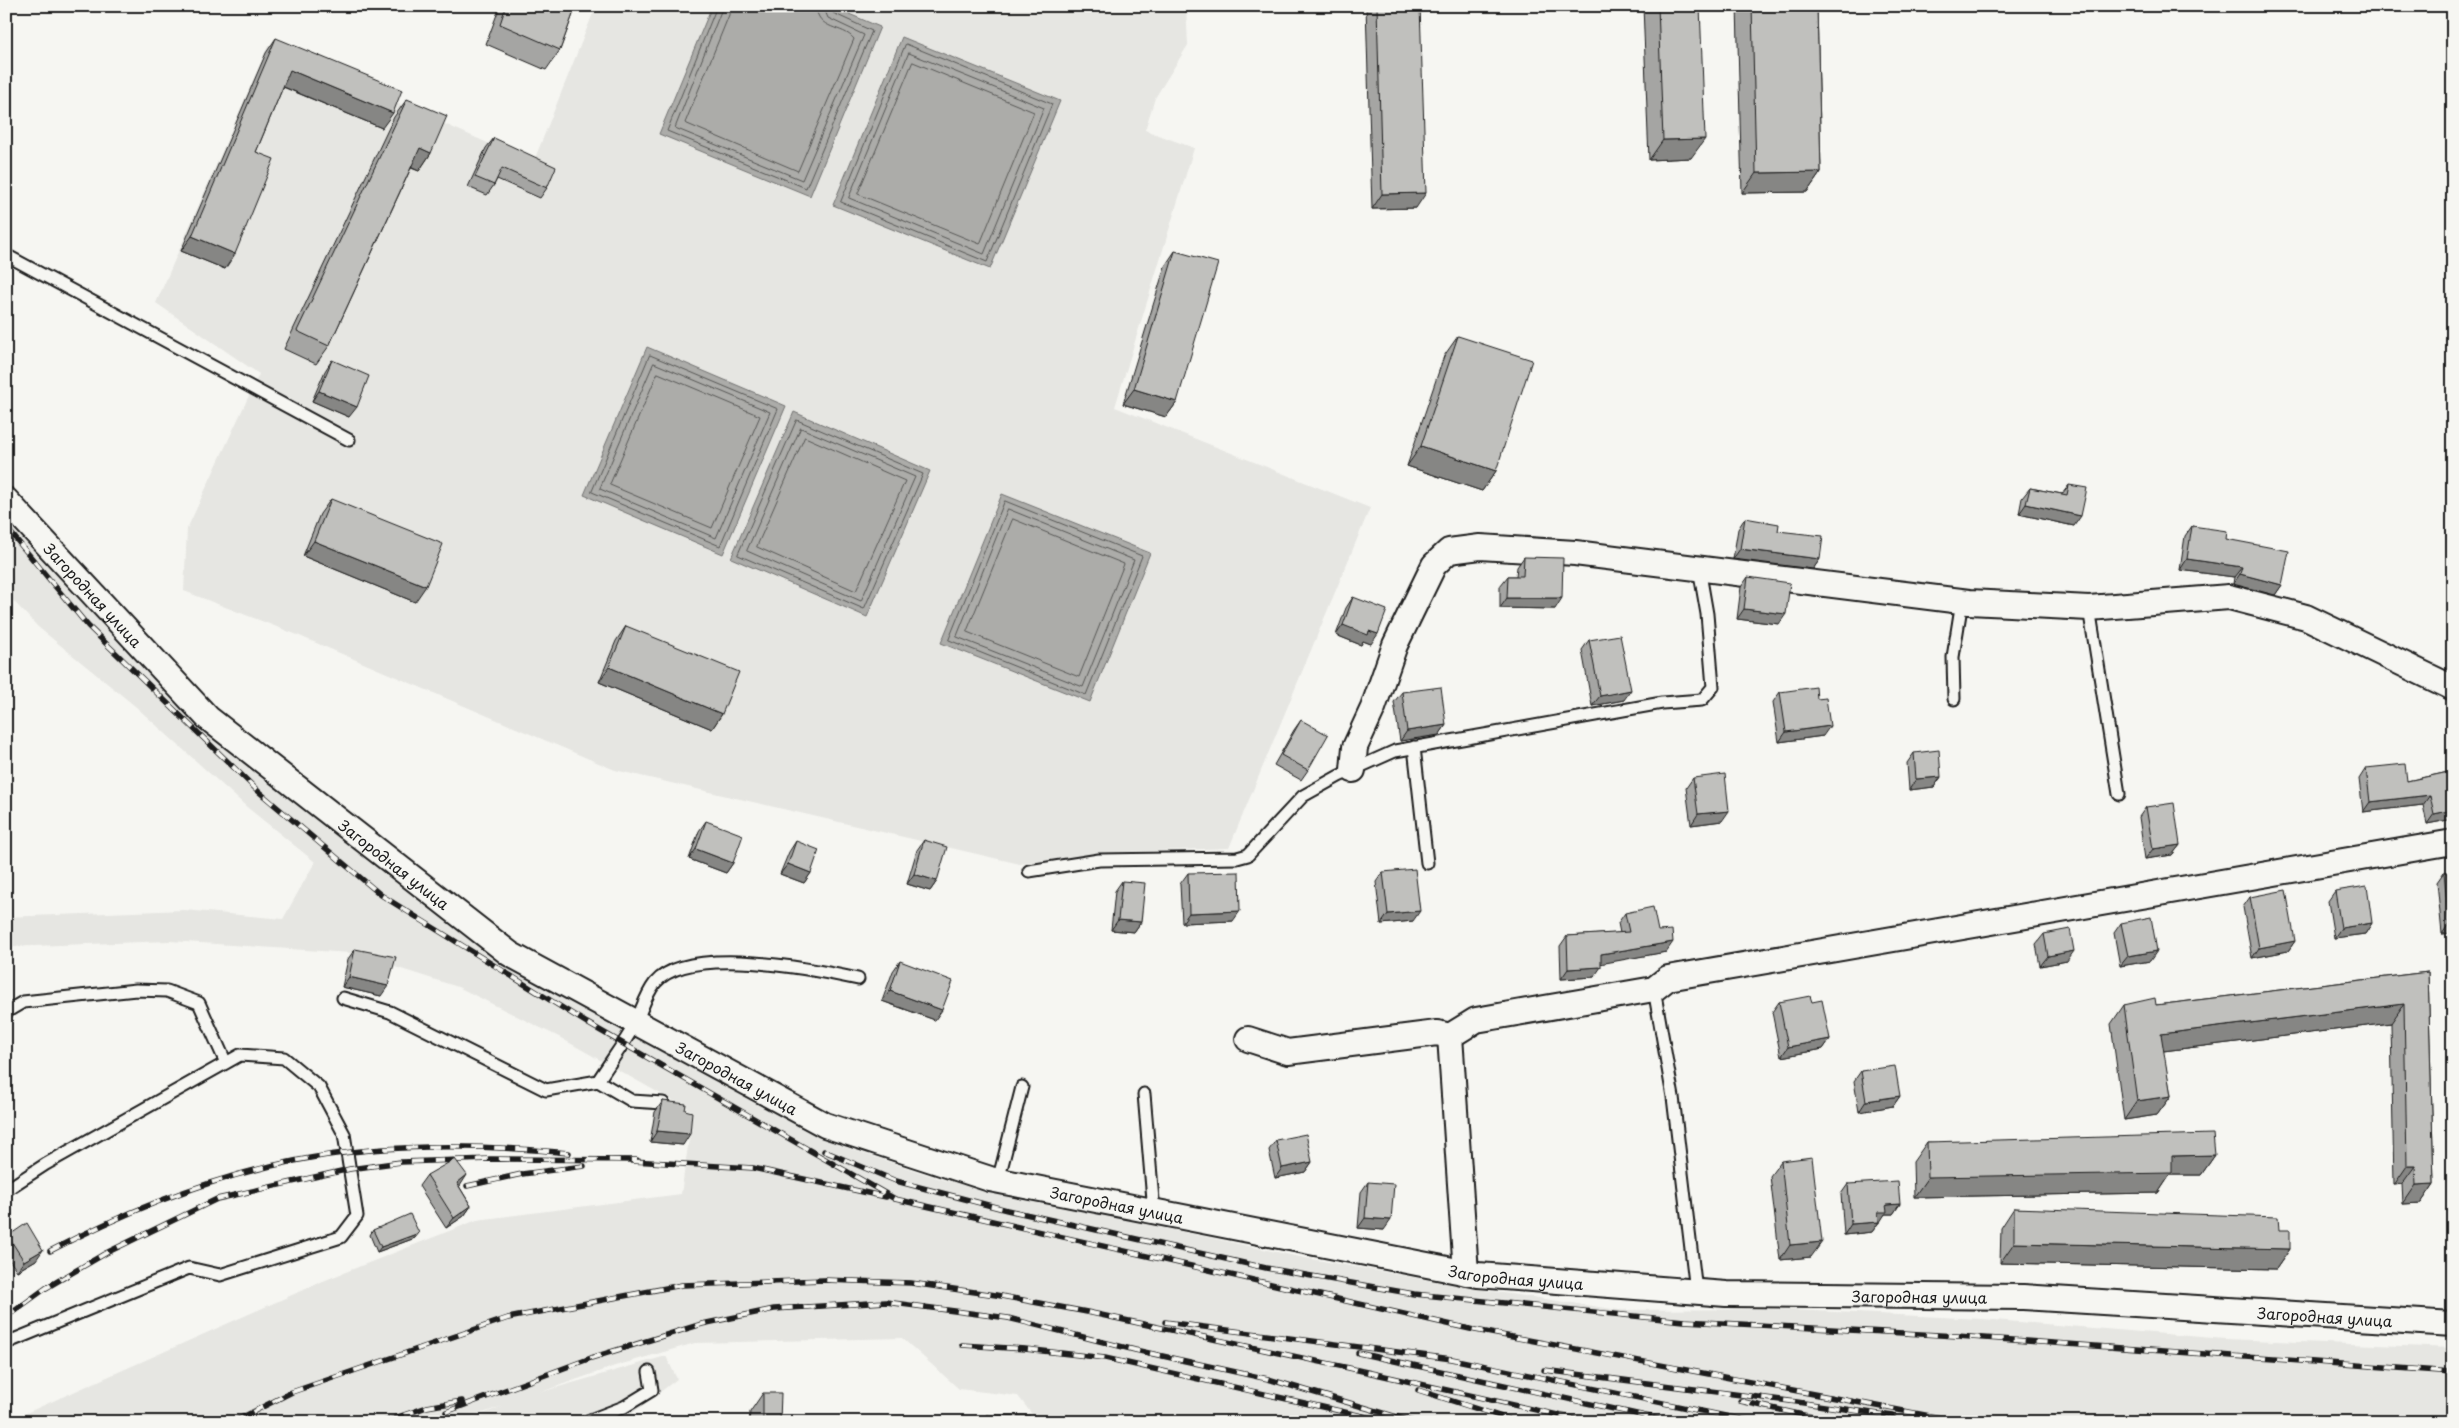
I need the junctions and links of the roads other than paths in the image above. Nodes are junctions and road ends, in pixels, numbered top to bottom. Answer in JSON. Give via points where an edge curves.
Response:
{"nodes":[{"id":1,"x":6,"y":255,"type":"edge"},
{"id":2,"x":349,"y":440,"type":"dead end"},
{"id":3,"x":6,"y":500,"type":"edge"},
{"id":4,"x":1698,"y":568,"type":"junction"},
{"id":5,"x":1962,"y":601,"type":"junction"},
{"id":6,"x":2089,"y":608,"type":"junction"},
{"id":7,"x":2453,"y":688,"type":"edge"},
{"id":8,"x":1954,"y":699,"type":"dead end"},
{"id":9,"x":1414,"y":747,"type":"junction"},
{"id":10,"x":1353,"y":770,"type":"junction"},
{"id":11,"x":2119,"y":794,"type":"dead end"},
{"id":12,"x":2453,"y":842,"type":"edge"},
{"id":13,"x":1427,"y":862,"type":"dead end"},
{"id":14,"x":1029,"y":871,"type":"dead end"},
{"id":15,"x":858,"y":979,"type":"dead end"},
{"id":16,"x":1654,"y":989,"type":"junction"},
{"id":17,"x":343,"y":998,"type":"dead end"},
{"id":18,"x":6,"y":1012,"type":"edge"},
{"id":19,"x":635,"y":1023,"type":"junction"},
{"id":20,"x":1450,"y":1036,"type":"junction"},
{"id":21,"x":1248,"y":1039,"type":"dead end"},
{"id":22,"x":226,"y":1063,"type":"junction"},
{"id":23,"x":598,"y":1082,"type":"junction"},
{"id":24,"x":1022,"y":1087,"type":"dead end"},
{"id":25,"x":1144,"y":1094,"type":"dead end"},
{"id":26,"x":663,"y":1103,"type":"edge"},
{"id":27,"x":998,"y":1181,"type":"junction"},
{"id":28,"x":6,"y":1190,"type":"edge"},
{"id":29,"x":1154,"y":1212,"type":"junction"},
{"id":30,"x":1466,"y":1273,"type":"junction"},
{"id":31,"x":1696,"y":1291,"type":"junction"},
{"id":32,"x":2453,"y":1324,"type":"edge"},
{"id":33,"x":6,"y":1343,"type":"edge"},
{"id":34,"x":649,"y":1372,"type":"dead end"},
{"id":35,"x":585,"y":1422,"type":"edge"}],
"edges":[{"from":1,"to":2,"type":"lane"},
{"from":3,"to":19,"type":"street","name":"Загородная улица","via":[[208,718],[510,954]]},
{"from":4,"to":5,"type":"street"},
{"from":4,"to":9,"type":"lane","via":[[1707,614],[1713,687],[1702,700],[1662,703]]},
{"from":4,"to":10,"type":"street","via":[[1575,553],[1480,547],[1449,551],[1434,565],[1395,645],[1373,708],[1354,748]]},
{"from":5,"to":6,"type":"street"},
{"from":5,"to":8,"type":"lane","via":[[1954,657]]},
{"from":6,"to":7,"type":"street","via":[[2229,597],[2306,617]]},
{"from":6,"to":11,"type":"lane"},
{"from":9,"to":10,"type":"lane","via":[[1396,751]]},
{"from":9,"to":13,"type":"lane"},
{"from":10,"to":14,"type":"lane","via":[[1303,796],[1248,855],[1237,858],[1099,860]]},
{"from":12,"to":16,"type":"street","via":[[1668,978]]},
{"from":15,"to":19,"type":"lane","via":[[765,963],[686,965],[656,982]]},
{"from":16,"to":20,"type":"street","via":[[1476,1020]]},
{"from":16,"to":31,"type":"lane","via":[[1673,1097]]},
{"from":17,"to":23,"type":"lane","via":[[390,1012],[546,1090]]},
{"from":18,"to":22,"type":"lane","via":[[23,1002],[136,990],[167,991],[199,1003]]},
{"from":19,"to":23,"type":"lane"},
{"from":19,"to":27,"type":"street","name":"Загородная улица","via":[[824,1126]]},
{"from":20,"to":21,"type":"street","via":[[1437,1033],[1288,1052]]},
{"from":20,"to":30,"type":"street"},
{"from":22,"to":28,"type":"lane","via":[[46,1164]]},
{"from":22,"to":33,"type":"lane","via":[[240,1055],[284,1058],[319,1087],[344,1134],[350,1169],[357,1216],[342,1237],[220,1275],[190,1268]]},
{"from":23,"to":26,"type":"lane","via":[[632,1101]]},
{"from":24,"to":27,"type":"lane"},
{"from":25,"to":29,"type":"lane"},
{"from":27,"to":29,"type":"street","name":"Загородная улица"},
{"from":29,"to":30,"type":"street","name":"Загородная улица"},
{"from":30,"to":31,"type":"street","name":"Загородная улица"},
{"from":31,"to":32,"type":"street","name":"Загородная улица","via":[[2023,1297]]},
{"from":34,"to":35,"type":"lane","via":[[652,1390],[624,1407]]}]}
